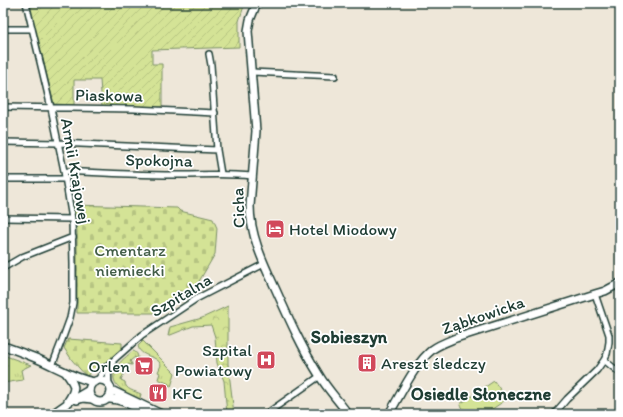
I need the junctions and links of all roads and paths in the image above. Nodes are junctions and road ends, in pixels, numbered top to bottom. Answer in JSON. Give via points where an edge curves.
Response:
{"nodes":[{"id":1,"x":26,"y":3,"type":"edge"},
{"id":2,"x":257,"y":3,"type":"edge"},
{"id":3,"x":3,"y":29,"type":"edge"},
{"id":4,"x":32,"y":29,"type":"junction"},
{"id":5,"x":209,"y":54,"type":"dead end"},
{"id":6,"x":252,"y":72,"type":"junction"},
{"id":7,"x":336,"y":76,"type":"dead end"},
{"id":8,"x":3,"y":107,"type":"edge"},
{"id":9,"x":51,"y":108,"type":"junction"},
{"id":10,"x":215,"y":113,"type":"junction"},
{"id":11,"x":3,"y":142,"type":"edge"},
{"id":12,"x":58,"y":143,"type":"junction"},
{"id":13,"x":217,"y":150,"type":"junction"},
{"id":14,"x":64,"y":171,"type":"junction"},
{"id":15,"x":221,"y":174,"type":"junction"},
{"id":16,"x":252,"y":176,"type":"junction"},
{"id":17,"x":3,"y":179,"type":"edge"},
{"id":18,"x":66,"y":179,"type":"junction"},
{"id":19,"x":3,"y":218,"type":"edge"},
{"id":20,"x":72,"y":219,"type":"junction"},
{"id":21,"x":73,"y":237,"type":"junction"},
{"id":22,"x":264,"y":264,"type":"junction"},
{"id":23,"x":3,"y":268,"type":"edge"},
{"id":24,"x":620,"y":283,"type":"edge"},
{"id":25,"x":595,"y":294,"type":"junction"},
{"id":26,"x":3,"y":346,"type":"edge"},
{"id":27,"x":117,"y":357,"type":"junction"},
{"id":28,"x":604,"y":360,"type":"junction"},
{"id":29,"x":52,"y":366,"type":"junction"},
{"id":30,"x":66,"y":373,"type":"junction"},
{"id":31,"x":620,"y":373,"type":"edge"},
{"id":32,"x":320,"y":376,"type":"junction"},
{"id":33,"x":93,"y":385,"type":"junction"},
{"id":34,"x":110,"y":387,"type":"junction"},
{"id":35,"x":92,"y":399,"type":"junction"},
{"id":36,"x":108,"y":399,"type":"junction"},
{"id":37,"x":66,"y":404,"type":"junction"},
{"id":38,"x":52,"y":414,"type":"edge"},
{"id":39,"x":147,"y":414,"type":"edge"},
{"id":40,"x":160,"y":414,"type":"edge"},
{"id":41,"x":266,"y":414,"type":"edge"},
{"id":42,"x":348,"y":414,"type":"edge"},
{"id":43,"x":389,"y":414,"type":"edge"},
{"id":44,"x":554,"y":414,"type":"edge"}],
"edges":[{"from":1,"to":4,"type":"street","name":"Armii Krajowej"},
{"from":2,"to":6,"type":"street","name":"Cicha","via":[[248,32]]},
{"from":3,"to":4,"type":"street"},
{"from":4,"to":9,"type":"street","name":"Armii Krajowej"},
{"from":5,"to":10,"type":"street"},
{"from":6,"to":7,"type":"street"},
{"from":6,"to":16,"type":"street","name":"Cicha","via":[[256,131]]},
{"from":8,"to":9,"type":"street","name":"Piaskowa"},
{"from":9,"to":10,"type":"street","name":"Piaskowa"},
{"from":9,"to":12,"type":"street","name":"Armii Krajowej"},
{"from":10,"to":13,"type":"street"},
{"from":11,"to":12,"type":"street"},
{"from":12,"to":13,"type":"street"},
{"from":12,"to":14,"type":"street","name":"Armii Krajowej"},
{"from":13,"to":15,"type":"street"},
{"from":14,"to":15,"type":"street","name":"Spokojna","via":[[147,175]]},
{"from":14,"to":18,"type":"street","name":"Armii Krajowej"},
{"from":15,"to":16,"type":"street","name":"Spokojna"},
{"from":16,"to":22,"type":"street","name":"Cicha","via":[[250,218]]},
{"from":17,"to":18,"type":"street"},
{"from":18,"to":20,"type":"street","name":"Armii Krajowej"},
{"from":19,"to":20,"type":"street"},
{"from":20,"to":21,"type":"street","name":"Armii Krajowej"},
{"from":21,"to":23,"type":"street","via":[[22,257]]},
{"from":21,"to":29,"type":"street","name":"Armii Krajowej","via":[[72,312]]},
{"from":22,"to":27,"type":"street","name":"Szpitalna","via":[[196,299],[142,335]]},
{"from":22,"to":32,"type":"street","name":"Cicha","via":[[303,347]]},
{"from":24,"to":25,"type":"street","name":"Ząbkowicka"},
{"from":25,"to":28,"type":"street","via":[[609,335]]},
{"from":25,"to":43,"type":"street","name":"Ząbkowicka","via":[[456,338],[434,348],[417,367]]},
{"from":26,"to":29,"type":"street"},
{"from":27,"to":33,"type":"street","name":"Szpitalna"},
{"from":27,"to":34,"type":"street","name":"Szpitalna","via":[[108,374]]},
{"from":28,"to":31,"type":"street"},
{"from":28,"to":44,"type":"street"},
{"from":29,"to":30,"type":"street"},
{"from":30,"to":33,"type":"street"},
{"from":30,"to":37,"type":"street","via":[[73,382],[74,389]]},
{"from":32,"to":41,"type":"street"},
{"from":32,"to":42,"type":"street","name":"Cicha"},
{"from":33,"to":34,"type":"street","via":[[103,381]]},
{"from":33,"to":35,"type":"street","via":[[90,396]]},
{"from":33,"to":37,"type":"street"},
{"from":34,"to":36,"type":"street"},
{"from":34,"to":40,"type":"street"},
{"from":35,"to":36,"type":"street","via":[[100,402]]},
{"from":35,"to":37,"type":"street","via":[[83,398]]},
{"from":36,"to":39,"type":"street","via":[[119,400]]},
{"from":37,"to":38,"type":"street"}]}
